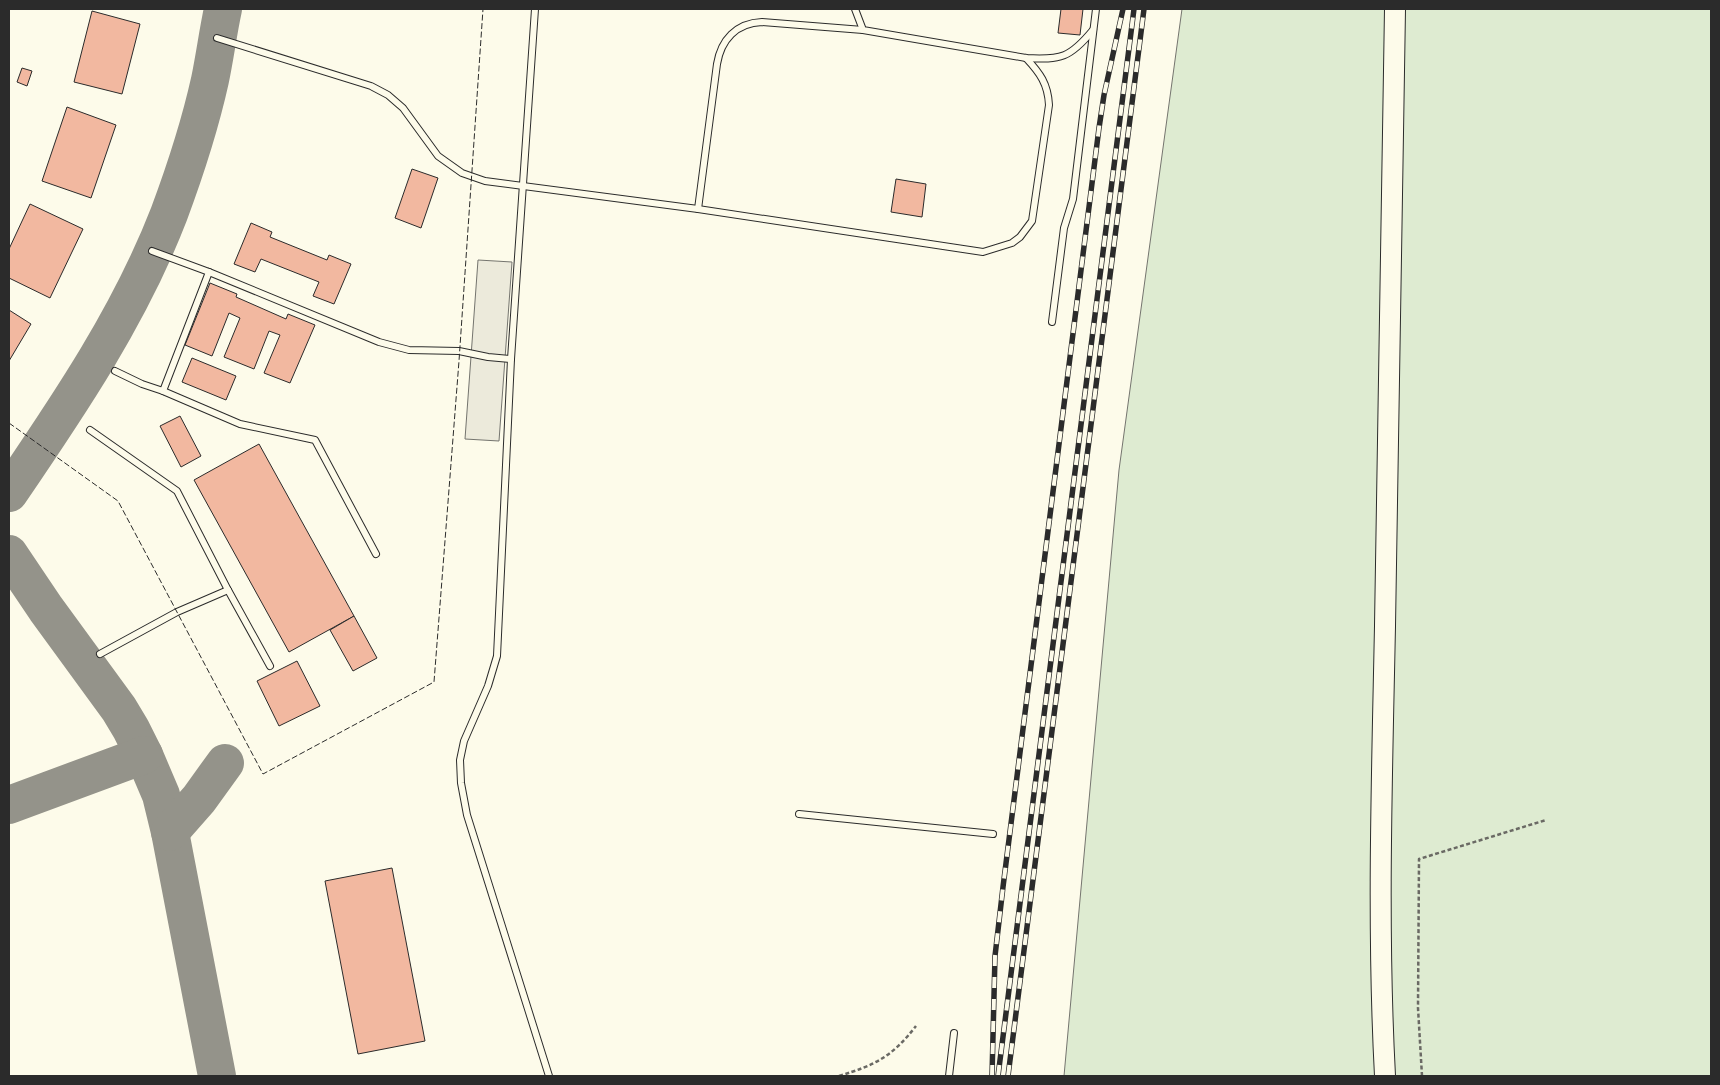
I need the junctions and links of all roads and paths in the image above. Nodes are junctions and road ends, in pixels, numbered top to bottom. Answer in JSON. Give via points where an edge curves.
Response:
{"nodes":[{"id":1,"x":535,"y":9,"type":"edge"},
{"id":2,"x":855,"y":9,"type":"edge"},
{"id":3,"x":1096,"y":9,"type":"edge"},
{"id":4,"x":1396,"y":9,"type":"edge"},
{"id":5,"x":863,"y":30,"type":"junction"},
{"id":6,"x":1093,"y":30,"type":"junction"},
{"id":7,"x":217,"y":38,"type":"dead end"},
{"id":8,"x":1026,"y":58,"type":"junction"},
{"id":9,"x":523,"y":186,"type":"junction"},
{"id":10,"x":698,"y":209,"type":"junction"},
{"id":11,"x":152,"y":251,"type":"dead end"},
{"id":12,"x":209,"y":272,"type":"junction"},
{"id":13,"x":1052,"y":322,"type":"dead end"},
{"id":14,"x":511,"y":359,"type":"junction"},
{"id":15,"x":115,"y":371,"type":"dead end"},
{"id":16,"x":163,"y":391,"type":"junction"},
{"id":17,"x":90,"y":430,"type":"dead end"},
{"id":18,"x":376,"y":554,"type":"dead end"},
{"id":19,"x":228,"y":590,"type":"junction"},
{"id":20,"x":100,"y":654,"type":"dead end"},
{"id":21,"x":270,"y":666,"type":"dead end"},
{"id":22,"x":799,"y":814,"type":"dead end"},
{"id":23,"x":1546,"y":820,"type":"dead end"},
{"id":24,"x":993,"y":834,"type":"dead end"},
{"id":25,"x":916,"y":1026,"type":"dead end"},
{"id":26,"x":954,"y":1033,"type":"dead end"},
{"id":27,"x":549,"y":1076,"type":"edge"},
{"id":28,"x":839,"y":1076,"type":"edge"},
{"id":29,"x":949,"y":1076,"type":"edge"},
{"id":30,"x":1384,"y":1076,"type":"edge"},
{"id":31,"x":1422,"y":1076,"type":"edge"}],
"edges":[{"from":1,"to":9,"type":"lane"},
{"from":2,"to":5,"type":"lane"},
{"from":3,"to":6,"type":"lane"},
{"from":4,"to":30,"type":"main road","via":[[1381,886]]},
{"from":5,"to":8,"type":"lane"},
{"from":5,"to":10,"type":"lane","via":[[762,22],[746,24],[729,36],[719,52]]},
{"from":6,"to":8,"type":"lane","via":[[1078,48],[1060,58]]},
{"from":6,"to":13,"type":"lane","via":[[1073,199],[1064,228]]},
{"from":7,"to":9,"type":"lane","via":[[371,86],[403,108],[424,139],[449,166],[485,181]]},
{"from":8,"to":10,"type":"lane","via":[[1044,80],[1049,105],[1032,221],[1012,243],[983,252]]},
{"from":9,"to":10,"type":"lane"},
{"from":9,"to":14,"type":"lane"},
{"from":11,"to":12,"type":"lane"},
{"from":12,"to":14,"type":"lane","via":[[378,342],[409,350],[459,351]]},
{"from":12,"to":16,"type":"lane"},
{"from":14,"to":27,"type":"lane","via":[[497,656],[464,741],[460,760],[461,783],[467,815]]},
{"from":15,"to":16,"type":"lane"},
{"from":16,"to":18,"type":"lane","via":[[240,424],[315,440]]},
{"from":17,"to":19,"type":"lane","via":[[177,491]]},
{"from":19,"to":20,"type":"lane","via":[[177,612]]},
{"from":19,"to":21,"type":"lane"},
{"from":22,"to":24,"type":"lane"},
{"from":23,"to":31,"type":"path","via":[[1419,860],[1418,1008]]},
{"from":25,"to":28,"type":"path","via":[[902,1044],[882,1060]]},
{"from":26,"to":29,"type":"lane"}]}
